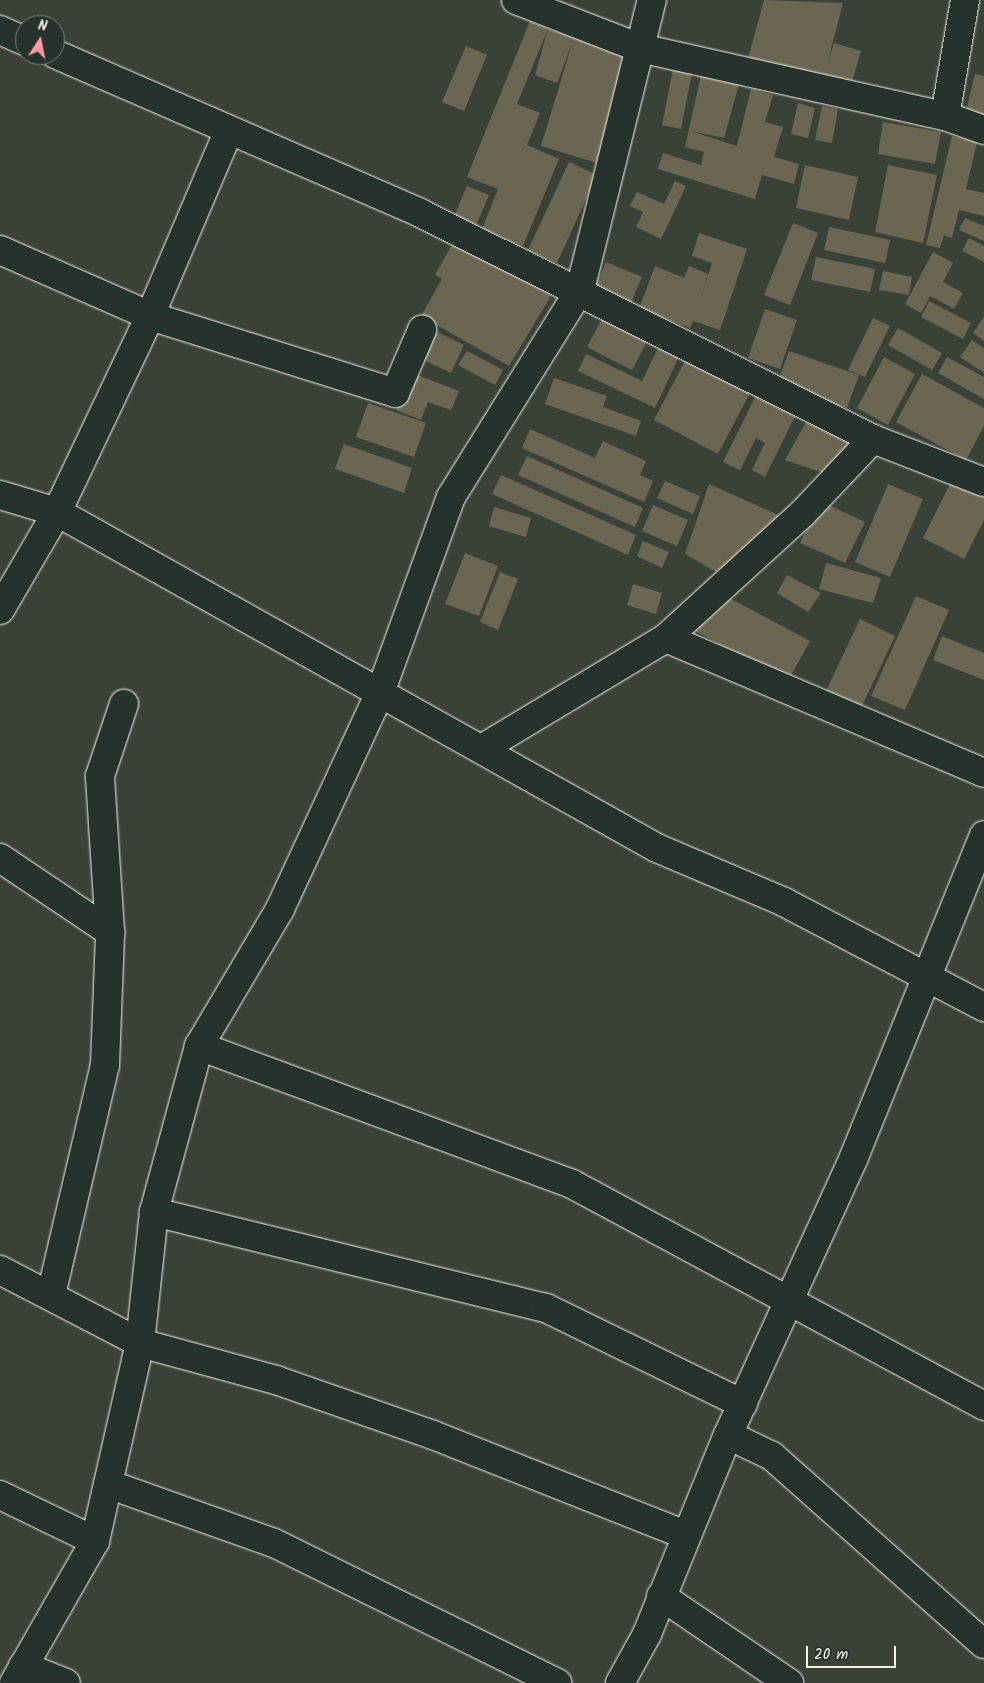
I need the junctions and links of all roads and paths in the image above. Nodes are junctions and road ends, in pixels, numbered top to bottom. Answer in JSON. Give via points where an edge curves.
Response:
{"nodes":[{"id":1,"x":516,"y":0,"type":"edge"},
{"id":2,"x":652,"y":0,"type":"edge"},
{"id":3,"x":966,"y":0,"type":"edge"},
{"id":4,"x":0,"y":30,"type":"edge"},
{"id":5,"x":15,"y":37,"type":"edge"},
{"id":6,"x":640,"y":48,"type":"junction"},
{"id":7,"x":65,"y":58,"type":"edge"},
{"id":8,"x":945,"y":116,"type":"junction"},
{"id":9,"x":230,"y":130,"type":"junction"},
{"id":10,"x":984,"y":130,"type":"edge"},
{"id":11,"x":0,"y":250,"type":"edge"},
{"id":12,"x":580,"y":290,"type":"junction"},
{"id":13,"x":150,"y":316,"type":"junction"},
{"id":14,"x":422,"y":330,"type":"dead end"},
{"id":15,"x":874,"y":439,"type":"junction"},
{"id":16,"x":984,"y":482,"type":"edge"},
{"id":17,"x":0,"y":495,"type":"edge"},
{"id":18,"x":57,"y":512,"type":"junction"},
{"id":19,"x":0,"y":610,"type":"edge"},
{"id":20,"x":666,"y":638,"type":"junction"},
{"id":21,"x":380,"y":693,"type":"junction"},
{"id":22,"x":124,"y":704,"type":"dead end"},
{"id":23,"x":483,"y":748,"type":"junction"},
{"id":24,"x":984,"y":773,"type":"edge"},
{"id":25,"x":984,"y":835,"type":"edge"},
{"id":26,"x":0,"y":858,"type":"edge"},
{"id":27,"x":110,"y":932,"type":"junction"},
{"id":28,"x":928,"y":975,"type":"junction"},
{"id":29,"x":984,"y":1007,"type":"edge"},
{"id":30,"x":199,"y":1046,"type":"junction"},
{"id":31,"x":154,"y":1212,"type":"junction"},
{"id":32,"x":0,"y":1270,"type":"edge"},
{"id":33,"x":51,"y":1295,"type":"junction"},
{"id":34,"x":787,"y":1302,"type":"junction"},
{"id":35,"x":140,"y":1343,"type":"junction"},
{"id":36,"x":743,"y":1404,"type":"junction"},
{"id":37,"x":984,"y":1406,"type":"edge"},
{"id":38,"x":728,"y":1435,"type":"junction"},
{"id":39,"x":108,"y":1484,"type":"junction"},
{"id":40,"x":0,"y":1495,"type":"edge"},
{"id":41,"x":686,"y":1535,"type":"junction"},
{"id":42,"x":95,"y":1542,"type":"junction"},
{"id":43,"x":662,"y":1596,"type":"junction"},
{"id":44,"x":984,"y":1644,"type":"edge"},
{"id":45,"x":18,"y":1675,"type":"edge"},
{"id":46,"x":789,"y":1682,"type":"edge"},
{"id":47,"x":66,"y":1683,"type":"edge"},
{"id":48,"x":557,"y":1683,"type":"edge"},
{"id":49,"x":620,"y":1683,"type":"edge"}],
"edges":[{"from":1,"to":6,"type":"street"},
{"from":2,"to":6,"type":"street"},
{"from":3,"to":8,"type":"street"},
{"from":4,"to":5,"type":"street"},
{"from":6,"to":8,"type":"street"},
{"from":6,"to":12,"type":"street"},
{"from":7,"to":9,"type":"street"},
{"from":8,"to":10,"type":"street"},
{"from":9,"to":12,"type":"street","via":[[420,213]]},
{"from":9,"to":13,"type":"street"},
{"from":11,"to":13,"type":"street"},
{"from":12,"to":15,"type":"street"},
{"from":12,"to":21,"type":"street","via":[[451,497]]},
{"from":13,"to":14,"type":"street","via":[[395,393]]},
{"from":13,"to":18,"type":"street"},
{"from":15,"to":16,"type":"street"},
{"from":15,"to":20,"type":"street","via":[[803,513]]},
{"from":17,"to":18,"type":"street"},
{"from":18,"to":19,"type":"street"},
{"from":18,"to":21,"type":"street"},
{"from":20,"to":23,"type":"street"},
{"from":20,"to":24,"type":"street"},
{"from":21,"to":23,"type":"street"},
{"from":21,"to":30,"type":"street","via":[[280,909]]},
{"from":22,"to":27,"type":"street","via":[[100,776]]},
{"from":23,"to":28,"type":"street","via":[[656,848],[784,902]]},
{"from":25,"to":28,"type":"street"},
{"from":26,"to":27,"type":"street"},
{"from":27,"to":33,"type":"street","via":[[104,1065]]},
{"from":28,"to":29,"type":"street"},
{"from":28,"to":34,"type":"street","via":[[854,1157]]},
{"from":30,"to":31,"type":"street"},
{"from":30,"to":34,"type":"street","via":[[572,1184]]},
{"from":31,"to":35,"type":"street"},
{"from":31,"to":36,"type":"street","via":[[546,1308]]},
{"from":32,"to":33,"type":"street"},
{"from":33,"to":35,"type":"street"},
{"from":34,"to":36,"type":"street"},
{"from":34,"to":37,"type":"street"},
{"from":35,"to":39,"type":"street"},
{"from":35,"to":41,"type":"street","via":[[276,1380],[433,1435]]},
{"from":36,"to":38,"type":"street"},
{"from":38,"to":41,"type":"street"},
{"from":38,"to":44,"type":"street","via":[[772,1456]]},
{"from":39,"to":42,"type":"street"},
{"from":39,"to":48,"type":"street","via":[[274,1543]]},
{"from":40,"to":42,"type":"street"},
{"from":41,"to":43,"type":"street"},
{"from":42,"to":45,"type":"street"},
{"from":43,"to":46,"type":"street"},
{"from":43,"to":49,"type":"street","via":[[647,1634]]},
{"from":45,"to":47,"type":"street"}]}
